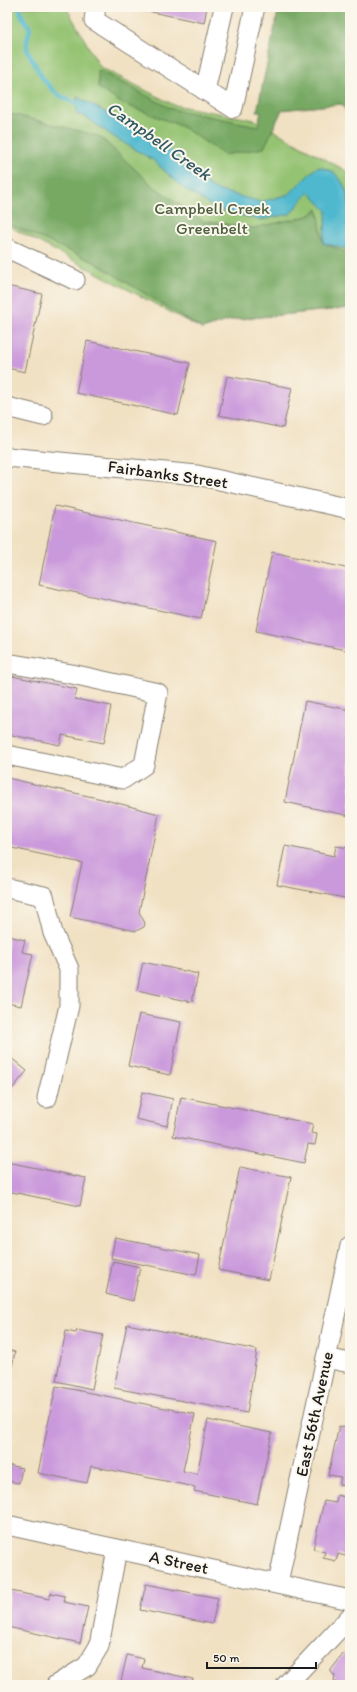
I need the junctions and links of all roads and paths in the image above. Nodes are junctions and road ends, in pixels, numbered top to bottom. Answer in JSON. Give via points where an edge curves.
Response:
{"nodes":[{"id":1,"x":96,"y":7,"type":"edge"},
{"id":2,"x":224,"y":7,"type":"edge"},
{"id":3,"x":255,"y":7,"type":"edge"},
{"id":4,"x":204,"y":91,"type":"junction"},
{"id":5,"x":7,"y":248,"type":"edge"},
{"id":6,"x":75,"y":280,"type":"dead end"},
{"id":7,"x":7,"y":407,"type":"edge"},
{"id":8,"x":43,"y":416,"type":"dead end"},
{"id":9,"x":7,"y":457,"type":"edge"},
{"id":10,"x":350,"y":509,"type":"edge"},
{"id":11,"x":7,"y":663,"type":"edge"},
{"id":12,"x":7,"y":755,"type":"edge"},
{"id":13,"x":7,"y":888,"type":"edge"},
{"id":14,"x":47,"y":1098,"type":"dead end"},
{"id":15,"x":350,"y":1246,"type":"edge"},
{"id":16,"x":326,"y":1358,"type":"junction"},
{"id":17,"x":350,"y":1363,"type":"edge"},
{"id":18,"x":7,"y":1525,"type":"edge"},
{"id":19,"x":117,"y":1549,"type":"junction"},
{"id":20,"x":278,"y":1583,"type":"junction"},
{"id":21,"x":350,"y":1600,"type":"edge"},
{"id":22,"x":350,"y":1617,"type":"edge"},
{"id":23,"x":56,"y":1685,"type":"edge"},
{"id":24,"x":286,"y":1685,"type":"edge"}],
"edges":[{"from":1,"to":4,"type":"street","via":[[94,20]]},
{"from":2,"to":4,"type":"street"},
{"from":3,"to":4,"type":"street","via":[[233,108]]},
{"from":5,"to":6,"type":"street"},
{"from":7,"to":8,"type":"street"},
{"from":9,"to":10,"type":"street","name":"Fairbanks Street","via":[[197,475]]},
{"from":11,"to":12,"type":"street","via":[[158,693],[144,765],[123,779]]},
{"from":13,"to":14,"type":"street","via":[[44,896],[53,933],[69,969],[69,1006]]},
{"from":15,"to":16,"type":"street","name":"East 56th Avenue"},
{"from":16,"to":17,"type":"street"},
{"from":16,"to":20,"type":"street","name":"East 56th Avenue"},
{"from":18,"to":19,"type":"street","name":"A Street"},
{"from":19,"to":20,"type":"street","name":"A Street"},
{"from":19,"to":23,"type":"street","via":[[99,1646],[87,1666]]},
{"from":20,"to":21,"type":"street","name":"A Street"},
{"from":22,"to":24,"type":"street"}]}
